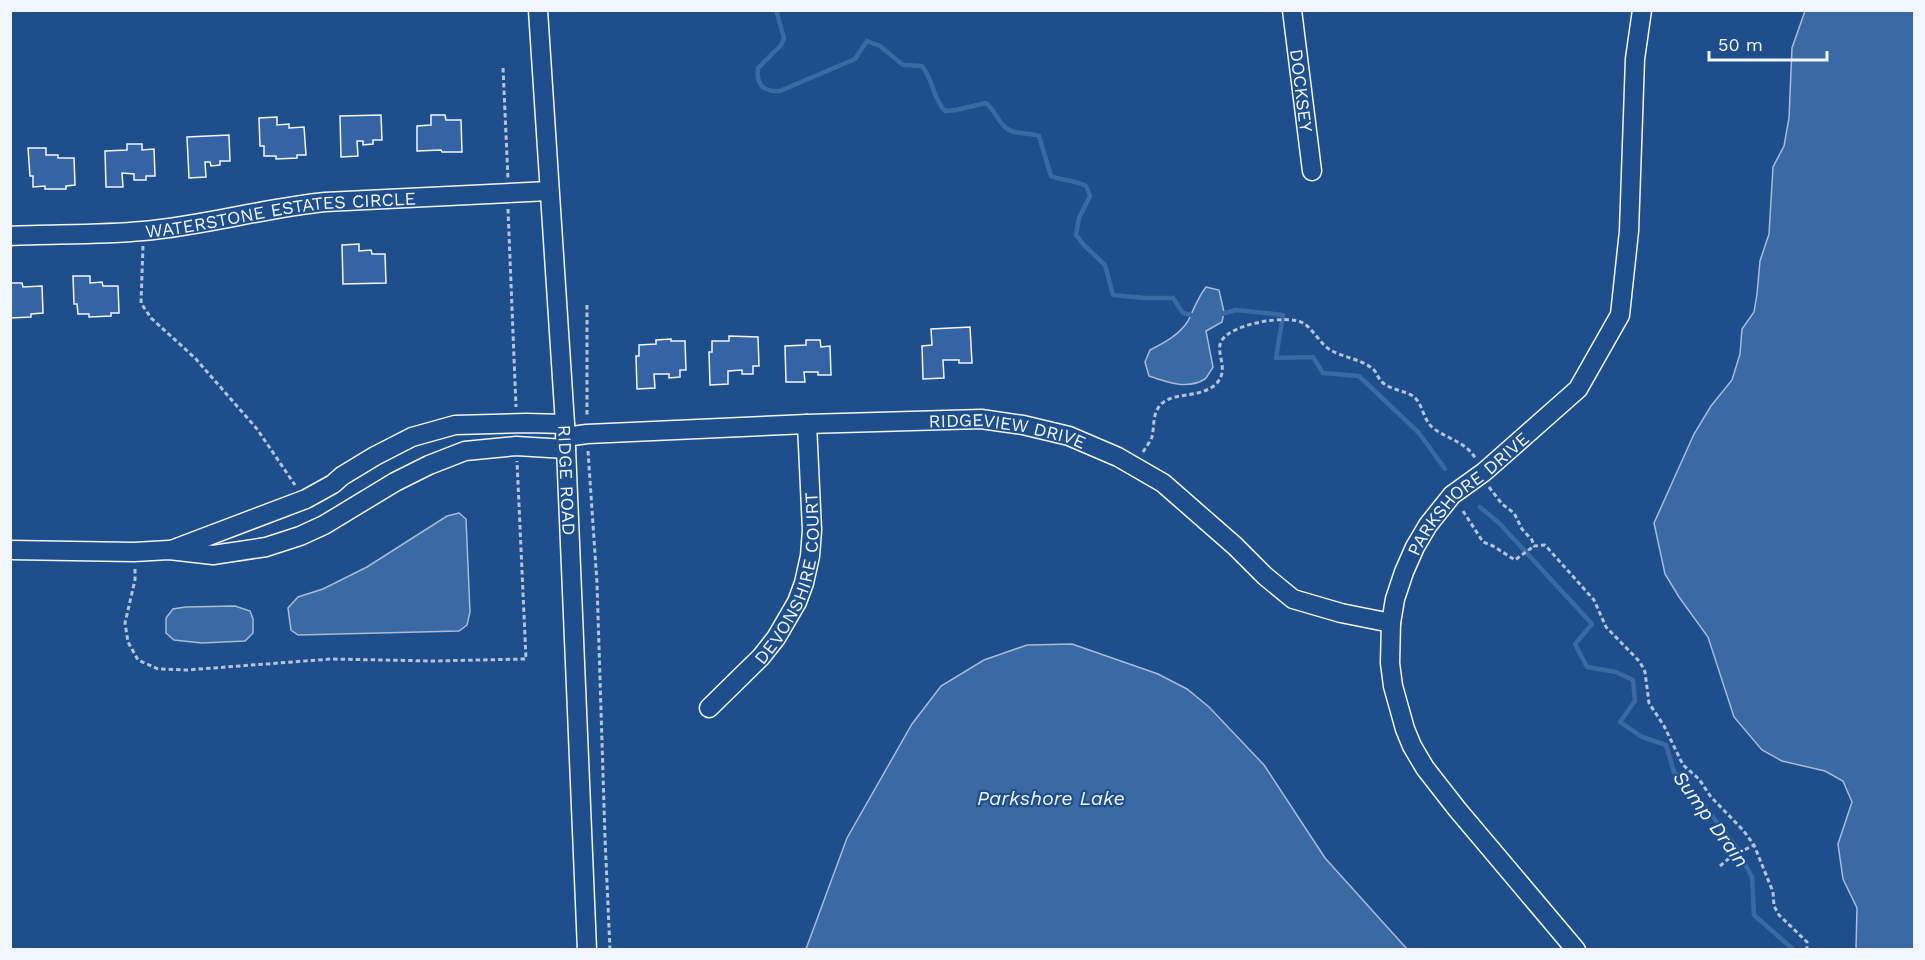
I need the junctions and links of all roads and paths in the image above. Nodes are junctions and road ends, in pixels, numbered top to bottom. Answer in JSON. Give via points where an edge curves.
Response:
{"nodes":[{"id":1,"x":538,"y":10,"type":"edge"},
{"id":2,"x":1292,"y":10,"type":"edge"},
{"id":3,"x":1642,"y":10,"type":"edge"},
{"id":4,"x":1312,"y":171,"type":"dead end"},
{"id":5,"x":549,"y":190,"type":"junction"},
{"id":6,"x":144,"y":231,"type":"junction"},
{"id":7,"x":10,"y":236,"type":"edge"},
{"id":8,"x":587,"y":305,"type":"dead end"},
{"id":9,"x":807,"y":424,"type":"junction"},
{"id":10,"x":587,"y":434,"type":"junction"},
{"id":11,"x":565,"y":437,"type":"junction"},
{"id":12,"x":1134,"y":466,"type":"junction"},
{"id":13,"x":1484,"y":472,"type":"junction"},
{"id":14,"x":333,"y":484,"type":"junction"},
{"id":15,"x":306,"y":499,"type":"junction"},
{"id":16,"x":1463,"y":511,"type":"dead end"},
{"id":17,"x":348,"y":512,"type":"junction"},
{"id":18,"x":1533,"y":547,"type":"junction"},
{"id":19,"x":10,"y":550,"type":"edge"},
{"id":20,"x":170,"y":550,"type":"junction"},
{"id":21,"x":1391,"y":623,"type":"junction"},
{"id":22,"x":709,"y":708,"type":"dead end"},
{"id":23,"x":1754,"y":845,"type":"junction"},
{"id":24,"x":1720,"y":866,"type":"dead end"},
{"id":25,"x":587,"y":950,"type":"edge"},
{"id":26,"x":610,"y":950,"type":"edge"},
{"id":27,"x":1576,"y":950,"type":"edge"},
{"id":28,"x":1807,"y":950,"type":"edge"}],
"edges":[{"from":1,"to":5,"type":"street","name":"RIDGE ROAD"},
{"from":2,"to":4,"type":"street","name":"DOCKSEY"},
{"from":3,"to":13,"type":"street","name":"PARKSHORE DRIVE","via":[[1635,59],[1629,231],[1620,315],[1578,389]]},
{"from":5,"to":6,"type":"street","name":"WATERSTONE ESTATES CIRCLE","via":[[306,204]]},
{"from":5,"to":11,"type":"street","name":"RIDGE ROAD"},
{"from":6,"to":7,"type":"street","name":"WATERSTONE ESTATES CIRCLE"},
{"from":6,"to":15,"type":"path","via":[[141,303],[256,429]]},
{"from":8,"to":10,"type":"path"},
{"from":9,"to":10,"type":"street","name":"RIDGEVIEW DRIVE"},
{"from":9,"to":12,"type":"street","name":"RIDGEVIEW DRIVE","via":[[981,419],[1069,436]]},
{"from":9,"to":22,"type":"street","name":"DEVONSHIRE COURT","via":[[812,530],[808,573],[776,638]]},
{"from":10,"to":11,"type":"street","name":"RIDGEVIEW DRIVE"},
{"from":10,"to":26,"type":"path","via":[[597,583]]},
{"from":11,"to":14,"type":"street","via":[[526,423],[455,425],[412,437]]},
{"from":11,"to":17,"type":"street","via":[[465,451],[395,482]]},
{"from":11,"to":25,"type":"street","name":"RIDGE ROAD"},
{"from":12,"to":13,"type":"path","via":[[1152,438],[1157,410],[1175,396],[1203,393],[1217,383],[1223,368],[1222,340],[1260,321],[1291,319],[1304,323],[1328,348],[1363,362],[1382,382],[1414,397],[1433,428],[1472,452]]},
{"from":12,"to":21,"type":"street","name":"RIDGEVIEW DRIVE","via":[[1163,483],[1293,599]]},
{"from":13,"to":18,"type":"path","via":[[1489,486],[1514,513]]},
{"from":13,"to":21,"type":"street","name":"PARKSHORE DRIVE","via":[[1452,495],[1428,525],[1404,572]]},
{"from":14,"to":15,"type":"street"},
{"from":14,"to":17,"type":"street"},
{"from":15,"to":20,"type":"street"},
{"from":16,"to":18,"type":"path","via":[[1483,542],[1515,560]]},
{"from":17,"to":20,"type":"street","via":[[300,536],[266,547],[213,555]]},
{"from":18,"to":23,"type":"path","via":[[1545,545],[1594,600],[1606,627],[1640,662],[1649,703],[1683,765],[1699,778]]},
{"from":19,"to":20,"type":"street"},
{"from":21,"to":27,"type":"street","name":"PARKSHORE DRIVE","via":[[1393,686],[1405,729],[1425,768]]},
{"from":23,"to":24,"type":"path"},
{"from":23,"to":28,"type":"path","via":[[1773,892],[1774,906],[1807,942]]}]}
